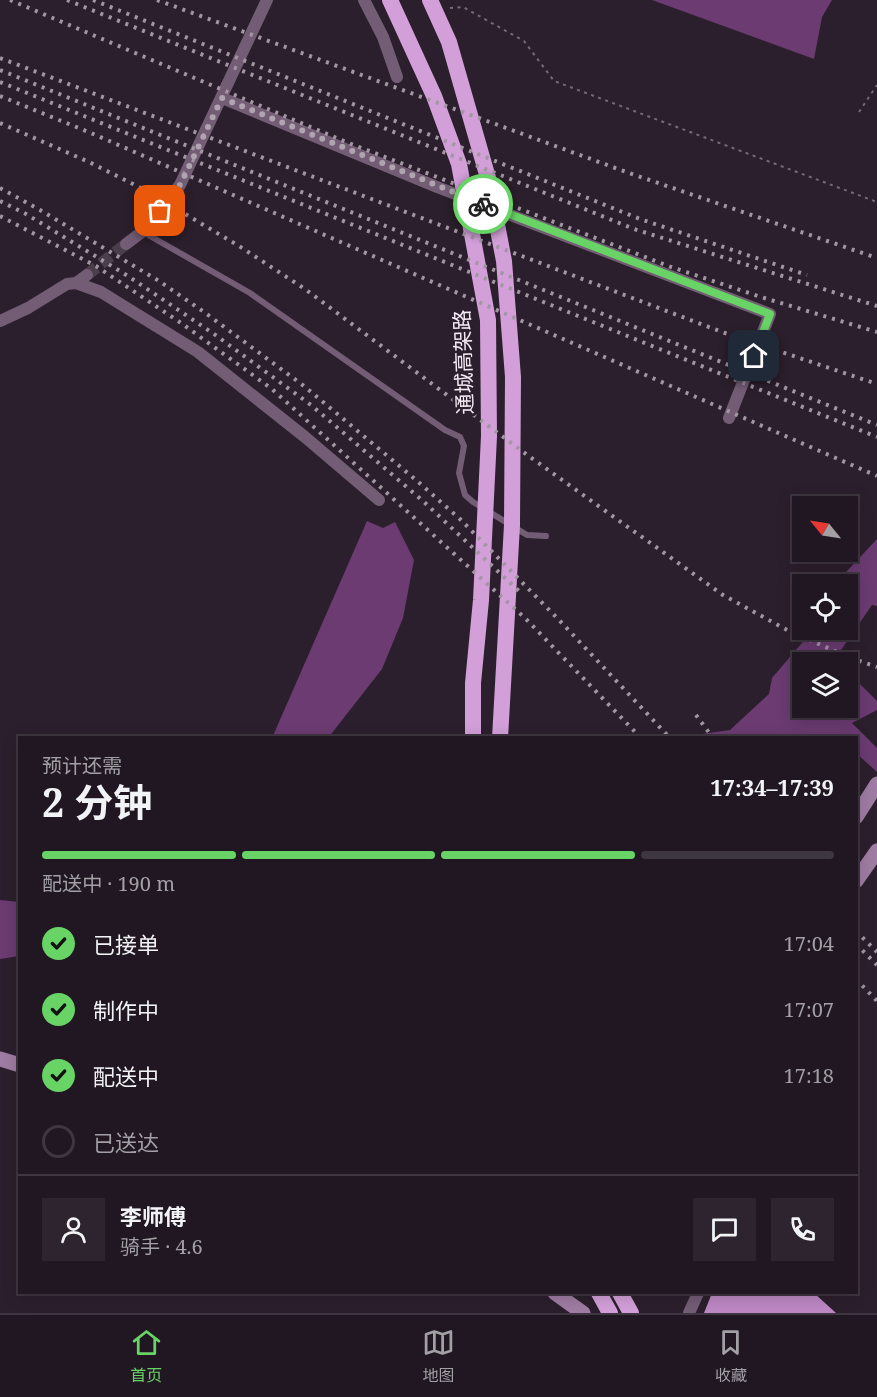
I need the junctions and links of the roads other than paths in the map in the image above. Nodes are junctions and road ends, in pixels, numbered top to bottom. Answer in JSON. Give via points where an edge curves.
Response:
{"nodes":[{"id":1,"x":267,"y":0,"type":"edge"},
{"id":2,"x":364,"y":0,"type":"edge"},
{"id":3,"x":390,"y":0,"type":"edge"},
{"id":4,"x":435,"y":4,"type":"edge"},
{"id":5,"x":398,"y":76,"type":"dead end"},
{"id":6,"x":222,"y":98,"type":"junction"},
{"id":7,"x":142,"y":232,"type":"junction"},
{"id":8,"x":126,"y":244,"type":"tunnel mouth"},
{"id":9,"x":87,"y":275,"type":"tunnel mouth"},
{"id":10,"x":76,"y":283,"type":"junction"},
{"id":11,"x":0,"y":321,"type":"edge"},
{"id":12,"x":729,"y":418,"type":"dead end"},
{"id":13,"x":380,"y":500,"type":"dead end"},
{"id":14,"x":546,"y":536,"type":"dead end"},
{"id":15,"x":473,"y":736,"type":"edge"},
{"id":16,"x":500,"y":736,"type":"edge"},
{"id":17,"x":877,"y":784,"type":"edge"},
{"id":18,"x":858,"y":814,"type":"edge"},
{"id":19,"x":877,"y":851,"type":"edge"},
{"id":20,"x":858,"y":878,"type":"edge"},
{"id":21,"x":0,"y":1059,"type":"edge"},
{"id":22,"x":18,"y":1064,"type":"edge"},
{"id":23,"x":556,"y":1294,"type":"edge"},
{"id":24,"x":600,"y":1294,"type":"edge"},
{"id":25,"x":621,"y":1294,"type":"edge"},
{"id":26,"x":627,"y":1294,"type":"edge"},
{"id":27,"x":632,"y":1294,"type":"edge"},
{"id":28,"x":698,"y":1294,"type":"edge"},
{"id":29,"x":583,"y":1313,"type":"edge"},
{"id":30,"x":610,"y":1313,"type":"edge"},
{"id":31,"x":621,"y":1313,"type":"edge"},
{"id":32,"x":631,"y":1313,"type":"edge"},
{"id":33,"x":689,"y":1313,"type":"edge"}],
"edges":[{"from":1,"to":6,"type":"street"},
{"from":2,"to":5,"type":"street"},
{"from":3,"to":15,"type":"highway","name":"通城高架路","via":[[434,96],[459,164],[488,320],[489,436]]},
{"from":4,"to":16,"type":"highway","via":[[488,178],[504,261],[513,377],[512,525]]},
{"from":6,"to":7,"type":"street","via":[[180,185]]},
{"from":6,"to":12,"type":"street","via":[[437,187],[770,314]]},
{"from":7,"to":8,"type":"street"},
{"from":7,"to":14,"type":"lane","via":[[250,292],[460,437],[464,446],[459,473],[465,495],[527,536]]},
{"from":9,"to":10,"type":"street"},
{"from":10,"to":11,"type":"street"},
{"from":10,"to":13,"type":"street","via":[[101,292],[198,352]]},
{"from":17,"to":18,"type":"main road"},
{"from":19,"to":20,"type":"main road"},
{"from":21,"to":22,"type":"main road"},
{"from":23,"to":29,"type":"main road"},
{"from":24,"to":30,"type":"highway"},
{"from":25,"to":32,"type":"highway"},
{"from":26,"to":31,"type":"main road"},
{"from":27,"to":31,"type":"main road"},
{"from":28,"to":33,"type":"street"}]}
